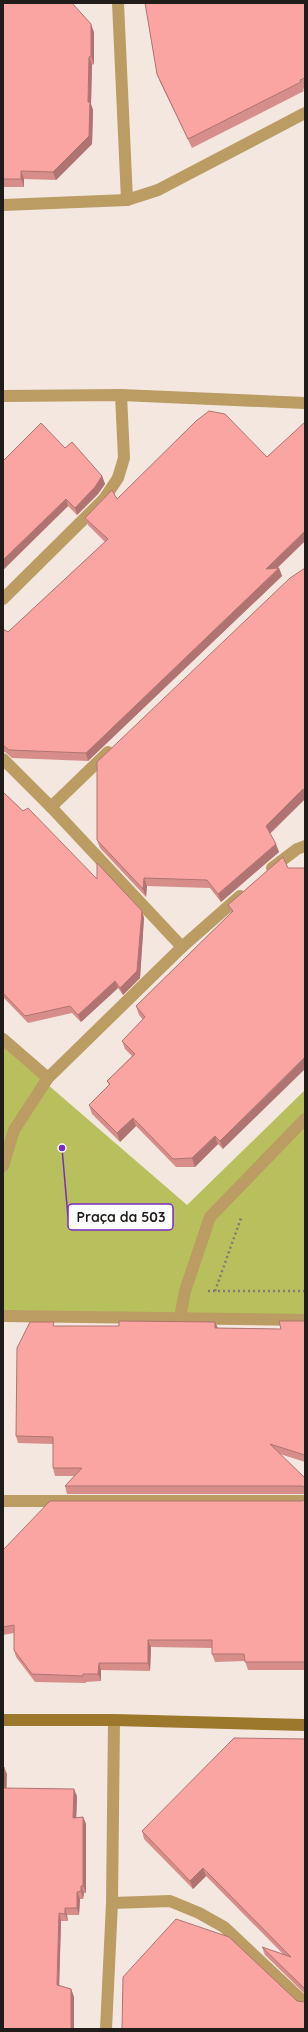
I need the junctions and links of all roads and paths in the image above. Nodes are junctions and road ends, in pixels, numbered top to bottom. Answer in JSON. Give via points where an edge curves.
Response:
{"nodes":[{"id":1,"x":118,"y":3,"type":"edge"},
{"id":2,"x":305,"y":113,"type":"edge"},
{"id":3,"x":127,"y":200,"type":"junction"},
{"id":4,"x":3,"y":205,"type":"edge"},
{"id":5,"x":121,"y":395,"type":"junction"},
{"id":6,"x":3,"y":396,"type":"edge"},
{"id":7,"x":305,"y":403,"type":"edge"},
{"id":8,"x":3,"y":599,"type":"edge"},
{"id":9,"x":114,"y":746,"type":"edge"},
{"id":10,"x":3,"y":759,"type":"edge"},
{"id":11,"x":51,"y":807,"type":"junction"},
{"id":12,"x":305,"y":846,"type":"edge"},
{"id":13,"x":261,"y":877,"type":"edge"},
{"id":14,"x":250,"y":887,"type":"edge"},
{"id":15,"x":182,"y":947,"type":"junction"},
{"id":16,"x":3,"y":1039,"type":"edge"},
{"id":17,"x":48,"y":1078,"type":"junction"},
{"id":18,"x":305,"y":1119,"type":"edge"},
{"id":19,"x":3,"y":1166,"type":"edge"},
{"id":20,"x":242,"y":1215,"type":"dead end"},
{"id":21,"x":305,"y":1291,"type":"edge"},
{"id":22,"x":3,"y":1316,"type":"edge"},
{"id":23,"x":180,"y":1318,"type":"junction"},
{"id":24,"x":305,"y":1320,"type":"edge"},
{"id":25,"x":305,"y":1500,"type":"edge"},
{"id":26,"x":3,"y":1501,"type":"edge"},
{"id":27,"x":3,"y":1720,"type":"edge"},
{"id":28,"x":114,"y":1720,"type":"junction"},
{"id":29,"x":305,"y":1725,"type":"edge"},
{"id":30,"x":112,"y":1903,"type":"junction"},
{"id":31,"x":305,"y":2002,"type":"edge"},
{"id":32,"x":106,"y":2029,"type":"edge"}],
"edges":[{"from":1,"to":3,"type":"street"},
{"from":2,"to":3,"type":"street","via":[[158,190]]},
{"from":3,"to":4,"type":"street"},
{"from":5,"to":6,"type":"street"},
{"from":5,"to":7,"type":"street"},
{"from":5,"to":8,"type":"street","via":[[124,458],[118,478],[104,499]]},
{"from":9,"to":11,"type":"street"},
{"from":10,"to":11,"type":"street"},
{"from":11,"to":15,"type":"street"},
{"from":12,"to":13,"type":"street","via":[[284,858]]},
{"from":14,"to":15,"type":"street"},
{"from":15,"to":17,"type":"street"},
{"from":16,"to":17,"type":"street"},
{"from":17,"to":19,"type":"street","via":[[14,1130]]},
{"from":18,"to":23,"type":"street","via":[[210,1217],[185,1291]]},
{"from":20,"to":21,"type":"path","via":[[215,1291]]},
{"from":22,"to":23,"type":"street"},
{"from":23,"to":24,"type":"street"},
{"from":25,"to":26,"type":"street"},
{"from":27,"to":28,"type":"street"},
{"from":28,"to":29,"type":"street"},
{"from":28,"to":30,"type":"street"},
{"from":30,"to":31,"type":"street","via":[[170,1901],[199,1913],[224,1927]]},
{"from":30,"to":32,"type":"street"}]}
